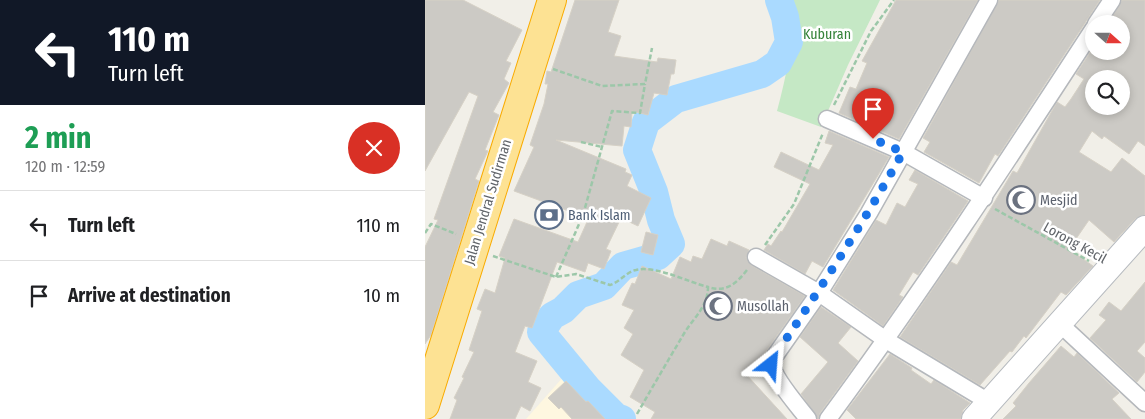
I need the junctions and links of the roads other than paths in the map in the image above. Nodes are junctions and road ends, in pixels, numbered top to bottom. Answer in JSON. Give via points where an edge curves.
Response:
{"nodes":[{"id":1,"x":552,"y":0,"type":"edge"},
{"id":2,"x":989,"y":0,"type":"edge"},
{"id":3,"x":1112,"y":0,"type":"edge"},
{"id":4,"x":1102,"y":15,"type":"edge"},
{"id":5,"x":1085,"y":42,"type":"edge"},
{"id":6,"x":827,"y":119,"type":"road end"},
{"id":7,"x":903,"y":152,"type":"junction"},
{"id":8,"x":983,"y":199,"type":"junction"},
{"id":9,"x":1145,"y":228,"type":"edge"},
{"id":10,"x":756,"y":257,"type":"road end"},
{"id":11,"x":819,"y":293,"type":"junction"},
{"id":12,"x":1060,"y":324,"type":"junction"},
{"id":13,"x":887,"y":340,"type":"junction"},
{"id":14,"x":1145,"y":403,"type":"edge"},
{"id":15,"x":425,"y":405,"type":"edge"},
{"id":16,"x":982,"y":411,"type":"edge"},
{"id":17,"x":808,"y":419,"type":"edge"},
{"id":18,"x":828,"y":419,"type":"edge"}],
"edges":[{"from":1,"to":15,"type":"highway","name":"Jalan Jendral Sudirman"},
{"from":2,"to":7,"type":"street"},
{"from":3,"to":4,"type":"street"},
{"from":5,"to":8,"type":"street"},
{"from":6,"to":7,"type":"street"},
{"from":7,"to":8,"type":"street"},
{"from":7,"to":11,"type":"street"},
{"from":8,"to":13,"type":"street"},
{"from":9,"to":12,"type":"main road"},
{"from":10,"to":11,"type":"street"},
{"from":11,"to":13,"type":"street"},
{"from":11,"to":17,"type":"street","via":[[771,362],[776,376]]},
{"from":12,"to":14,"type":"street"},
{"from":12,"to":16,"type":"main road"},
{"from":13,"to":16,"type":"street"},
{"from":13,"to":18,"type":"street"}]}
